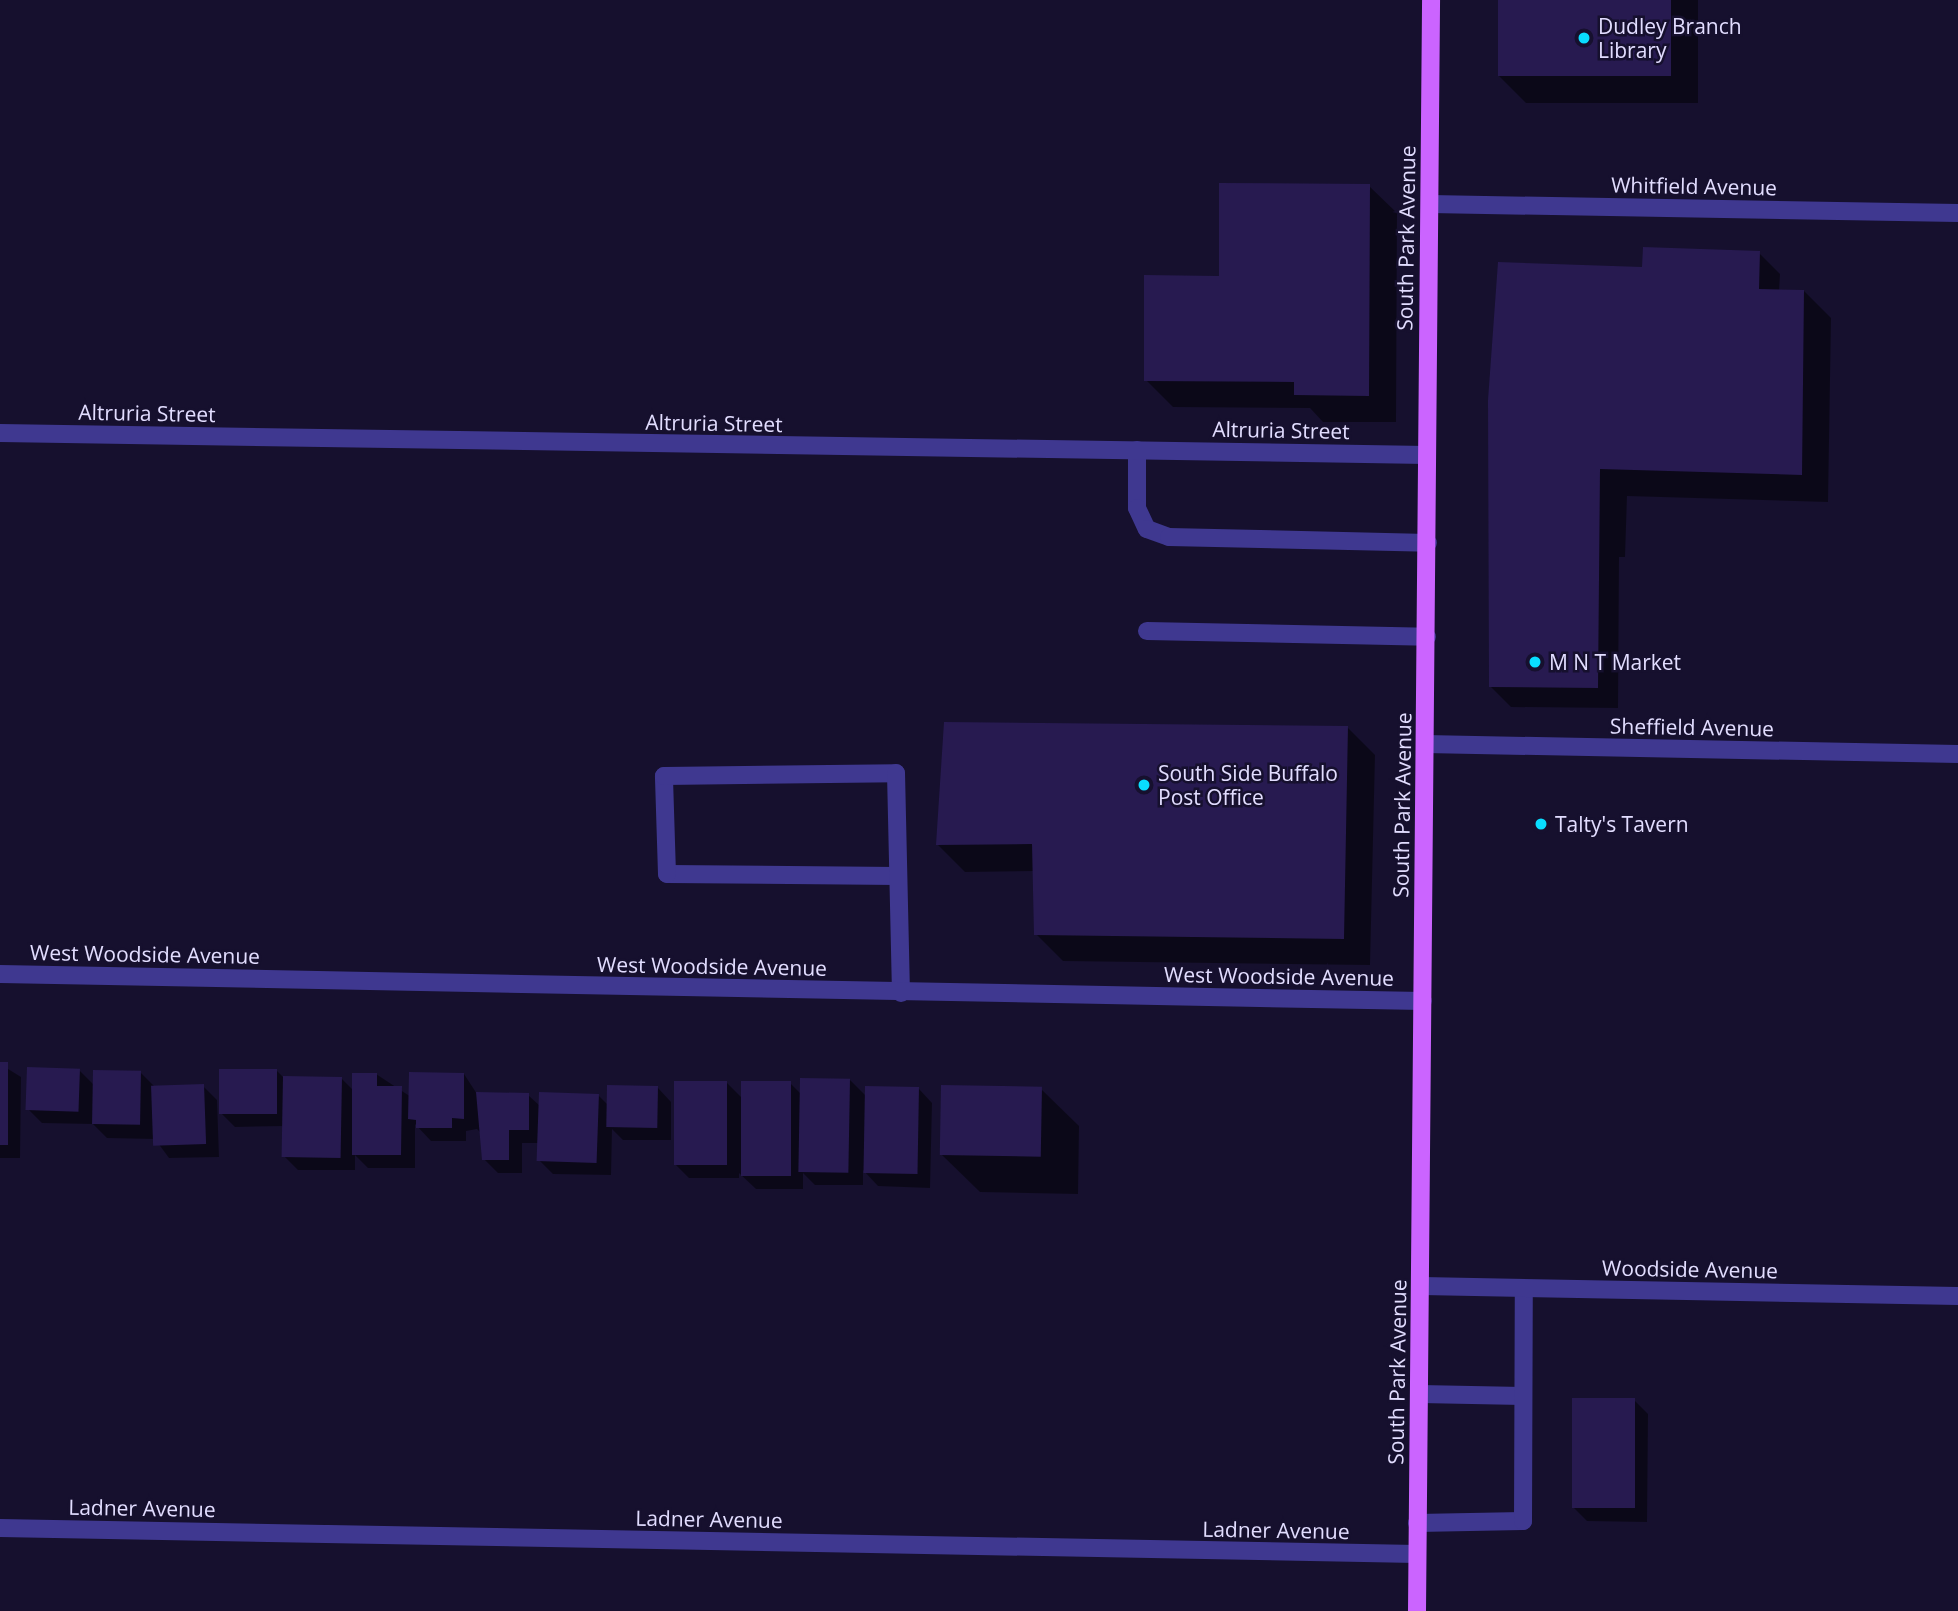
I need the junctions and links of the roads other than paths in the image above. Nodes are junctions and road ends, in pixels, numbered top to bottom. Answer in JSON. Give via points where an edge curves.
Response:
{"nodes":[{"id":1,"x":1431,"y":0,"type":"edge"},
{"id":2,"x":1430,"y":204,"type":"junction"},
{"id":3,"x":1958,"y":213,"type":"edge"},
{"id":4,"x":0,"y":433,"type":"edge"},
{"id":5,"x":1137,"y":450,"type":"junction"},
{"id":6,"x":1427,"y":455,"type":"junction"},
{"id":7,"x":1428,"y":543,"type":"junction"},
{"id":8,"x":1147,"y":631,"type":"dead end"},
{"id":9,"x":1427,"y":638,"type":"junction"},
{"id":10,"x":1425,"y":744,"type":"junction"},
{"id":11,"x":1958,"y":754,"type":"edge"},
{"id":12,"x":898,"y":876,"type":"junction"},
{"id":13,"x":0,"y":974,"type":"edge"},
{"id":14,"x":901,"y":993,"type":"junction"},
{"id":15,"x":1423,"y":1001,"type":"junction"},
{"id":16,"x":1422,"y":1286,"type":"junction"},
{"id":17,"x":1524,"y":1289,"type":"junction"},
{"id":18,"x":1958,"y":1296,"type":"edge"},
{"id":19,"x":1420,"y":1394,"type":"junction"},
{"id":20,"x":1523,"y":1396,"type":"junction"},
{"id":21,"x":1417,"y":1523,"type":"junction"},
{"id":22,"x":0,"y":1528,"type":"edge"},
{"id":23,"x":1417,"y":1554,"type":"junction"},
{"id":24,"x":1417,"y":1611,"type":"edge"}],
"edges":[{"from":1,"to":2,"type":"main road","name":"South Park Avenue"},
{"from":2,"to":3,"type":"street","name":"Whitfield Avenue"},
{"from":2,"to":6,"type":"main road","name":"South Park Avenue"},
{"from":4,"to":5,"type":"street","name":"Altruria Street"},
{"from":5,"to":6,"type":"street","name":"Altruria Street"},
{"from":5,"to":7,"type":"street","via":[[1137,508],[1147,529],[1169,537]]},
{"from":6,"to":7,"type":"main road","name":"South Park Avenue"},
{"from":7,"to":9,"type":"main road","name":"South Park Avenue"},
{"from":8,"to":9,"type":"street"},
{"from":9,"to":10,"type":"main road","name":"South Park Avenue"},
{"from":10,"to":11,"type":"street","name":"Sheffield Avenue"},
{"from":10,"to":15,"type":"main road","name":"South Park Avenue"},
{"from":12,"to":12,"type":"street","via":[[897,773],[664,776],[667,874]]},
{"from":12,"to":14,"type":"street"},
{"from":13,"to":14,"type":"street","name":"West Woodside Avenue"},
{"from":14,"to":15,"type":"street","name":"West Woodside Avenue"},
{"from":15,"to":16,"type":"main road","name":"South Park Avenue"},
{"from":16,"to":17,"type":"street","name":"Woodside Avenue"},
{"from":16,"to":19,"type":"main road","name":"South Park Avenue"},
{"from":17,"to":18,"type":"street","name":"Woodside Avenue"},
{"from":17,"to":20,"type":"street"},
{"from":19,"to":20,"type":"street"},
{"from":19,"to":21,"type":"main road","name":"South Park Avenue"},
{"from":20,"to":21,"type":"street","via":[[1523,1521]]},
{"from":21,"to":23,"type":"main road","name":"South Park Avenue"},
{"from":22,"to":23,"type":"street","name":"Ladner Avenue"},
{"from":23,"to":24,"type":"main road","name":"South Park Avenue"}]}
